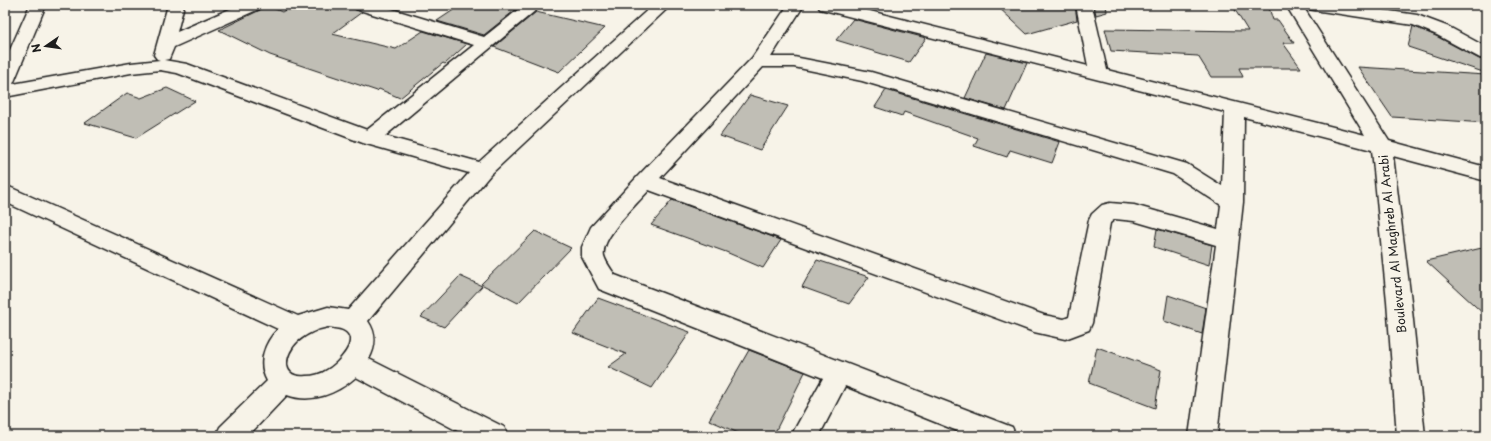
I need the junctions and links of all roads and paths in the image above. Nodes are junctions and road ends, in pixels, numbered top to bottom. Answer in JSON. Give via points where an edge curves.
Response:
{"nodes":[{"id":1,"x":38,"y":5,"type":"edge"},
{"id":2,"x":176,"y":5,"type":"edge"},
{"id":3,"x":254,"y":5,"type":"edge"},
{"id":4,"x":362,"y":5,"type":"edge"},
{"id":5,"x":534,"y":5,"type":"edge"},
{"id":6,"x":663,"y":5,"type":"edge"},
{"id":7,"x":796,"y":5,"type":"edge"},
{"id":8,"x":826,"y":5,"type":"edge"},
{"id":9,"x":1084,"y":5,"type":"edge"},
{"id":10,"x":1294,"y":5,"type":"edge"},
{"id":11,"x":1314,"y":5,"type":"edge"},
{"id":12,"x":487,"y":43,"type":"junction"},
{"id":13,"x":166,"y":44,"type":"junction"},
{"id":14,"x":1486,"y":54,"type":"edge"},
{"id":15,"x":758,"y":62,"type":"junction"},
{"id":16,"x":160,"y":65,"type":"junction"},
{"id":17,"x":1099,"y":74,"type":"junction"},
{"id":18,"x":5,"y":82,"type":"edge"},
{"id":19,"x":5,"y":91,"type":"edge"},
{"id":20,"x":1235,"y":109,"type":"junction"},
{"id":21,"x":370,"y":138,"type":"junction"},
{"id":22,"x":1382,"y":146,"type":"junction"},
{"id":23,"x":483,"y":170,"type":"junction"},
{"id":24,"x":1486,"y":174,"type":"edge"},
{"id":25,"x":645,"y":181,"type":"junction"},
{"id":26,"x":5,"y":192,"type":"edge"},
{"id":27,"x":1232,"y":202,"type":"junction"},
{"id":28,"x":1228,"y":240,"type":"junction"},
{"id":29,"x":353,"y":321,"type":"junction"},
{"id":30,"x":298,"y":327,"type":"junction"},
{"id":31,"x":354,"y":364,"type":"junction"},
{"id":32,"x":839,"y":372,"type":"junction"},
{"id":33,"x":282,"y":382,"type":"junction"},
{"id":34,"x":230,"y":436,"type":"edge"},
{"id":35,"x":494,"y":436,"type":"edge"},
{"id":36,"x":805,"y":436,"type":"edge"},
{"id":37,"x":1002,"y":436,"type":"edge"},
{"id":38,"x":1204,"y":436,"type":"edge"},
{"id":39,"x":1410,"y":436,"type":"edge"}],
"edges":[{"from":1,"to":18,"type":"street","via":[[19,30]]},
{"from":2,"to":13,"type":"street"},
{"from":3,"to":13,"type":"street"},
{"from":4,"to":12,"type":"street"},
{"from":5,"to":12,"type":"street"},
{"from":6,"to":23,"type":"street"},
{"from":7,"to":15,"type":"street"},
{"from":8,"to":17,"type":"street"},
{"from":9,"to":17,"type":"street"},
{"from":10,"to":22,"type":"street","name":"Boulevard Al Maghreb Al Arabi"},
{"from":11,"to":14,"type":"street","via":[[1417,20]]},
{"from":12,"to":21,"type":"street"},
{"from":13,"to":16,"type":"street"},
{"from":15,"to":25,"type":"street"},
{"from":15,"to":27,"type":"street","via":[[794,62],[865,76],[1180,169]]},
{"from":16,"to":19,"type":"street"},
{"from":16,"to":21,"type":"street","via":[[181,68]]},
{"from":17,"to":20,"type":"street"},
{"from":20,"to":22,"type":"street"},
{"from":20,"to":27,"type":"street"},
{"from":21,"to":23,"type":"street"},
{"from":22,"to":24,"type":"street"},
{"from":22,"to":39,"type":"street","name":"Boulevard Al Maghreb Al Arabi"},
{"from":23,"to":29,"type":"street"},
{"from":25,"to":28,"type":"street","via":[[1043,325],[1065,329],[1080,323],[1100,220],[1110,211],[1134,213]]},
{"from":25,"to":32,"type":"street","via":[[599,233],[593,247],[593,257],[607,282]]},
{"from":26,"to":30,"type":"street"},
{"from":27,"to":28,"type":"street"},
{"from":28,"to":38,"type":"street"},
{"from":29,"to":30,"type":"street","via":[[328,316]]},
{"from":29,"to":31,"type":"street","via":[[361,329],[364,340]]},
{"from":30,"to":33,"type":"street","via":[[285,338],[273,362],[275,374]]},
{"from":31,"to":33,"type":"street","via":[[341,376],[326,384],[310,388],[294,388]]},
{"from":31,"to":35,"type":"street"},
{"from":32,"to":36,"type":"street"},
{"from":32,"to":37,"type":"street"},
{"from":33,"to":34,"type":"street"}]}
